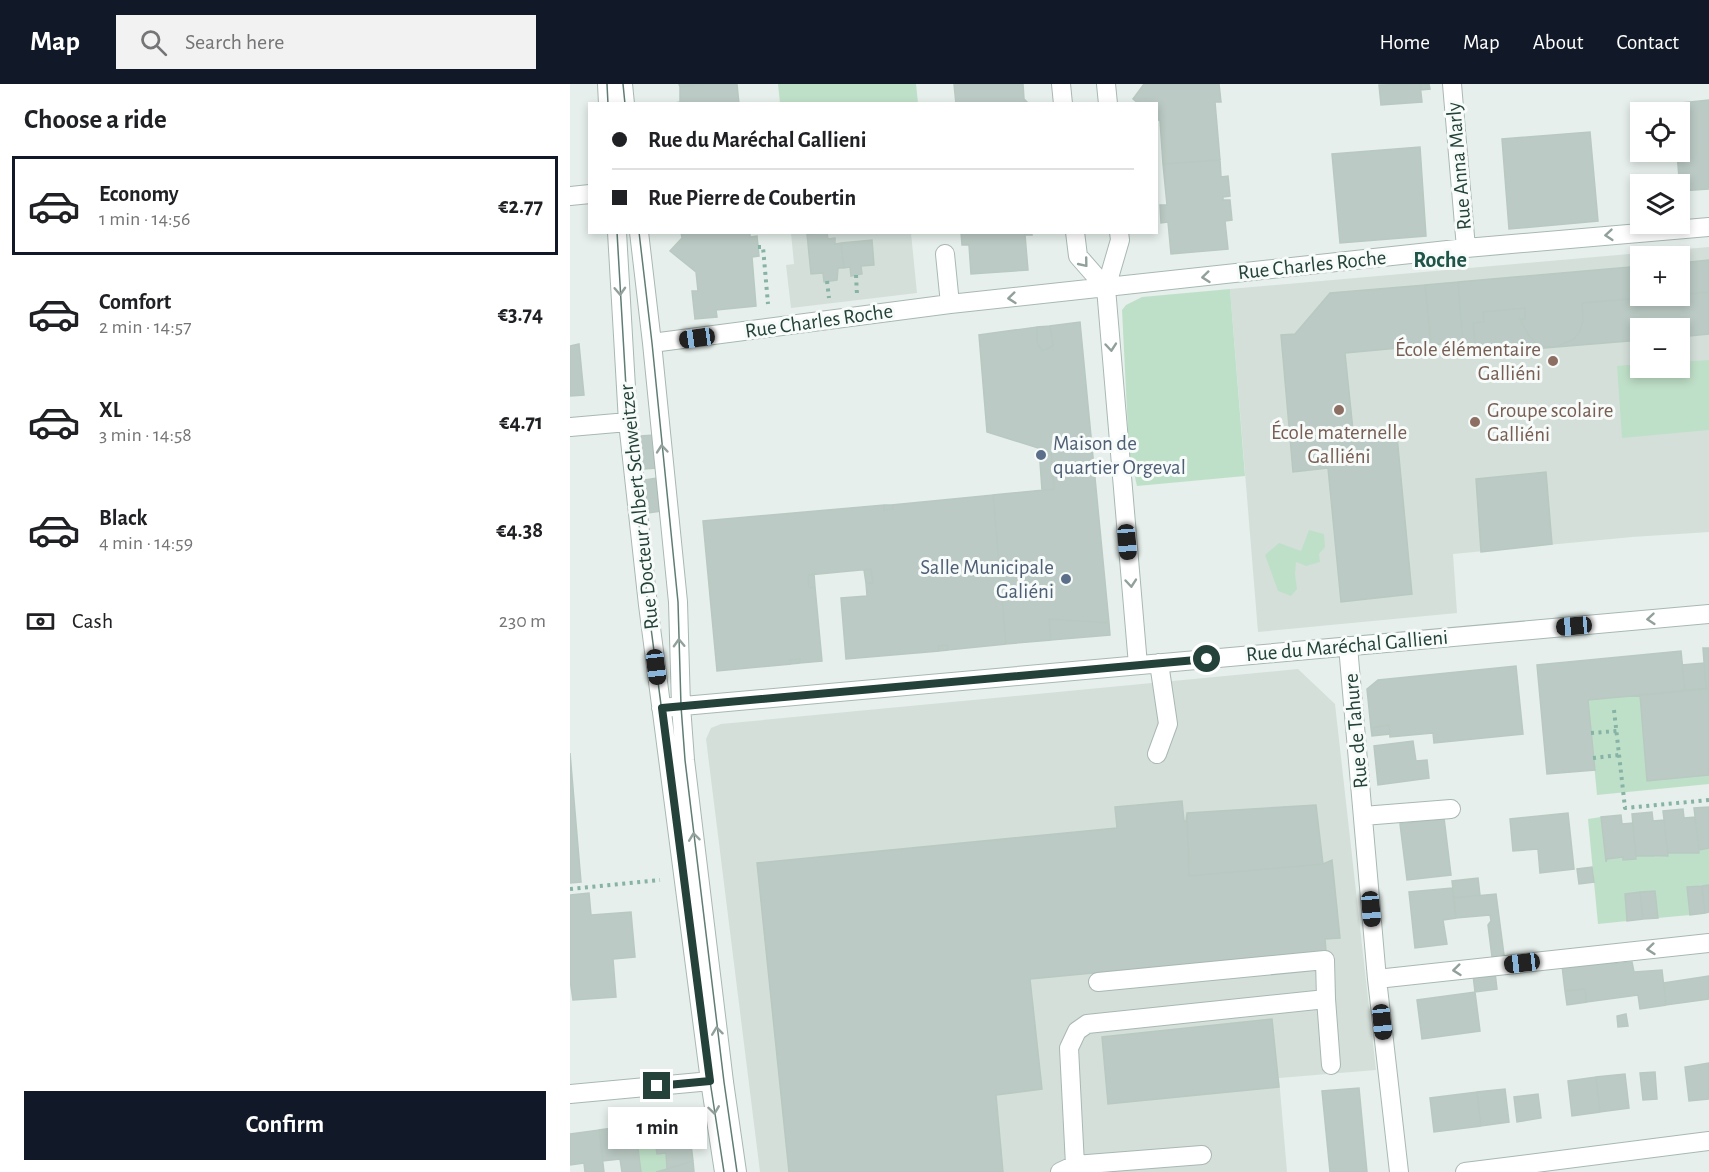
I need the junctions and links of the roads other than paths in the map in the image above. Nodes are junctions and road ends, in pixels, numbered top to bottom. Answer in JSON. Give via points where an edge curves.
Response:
{"nodes":[{"id":1,"x":607,"y":84,"type":"edge"},
{"id":2,"x":623,"y":84,"type":"edge"},
{"id":3,"x":1060,"y":84,"type":"edge"},
{"id":4,"x":1106,"y":84,"type":"edge"},
{"id":5,"x":1452,"y":84,"type":"edge"},
{"id":6,"x":608,"y":102,"type":"edge"},
{"id":7,"x":625,"y":102,"type":"edge"},
{"id":8,"x":1062,"y":102,"type":"edge"},
{"id":9,"x":1108,"y":102,"type":"edge"},
{"id":10,"x":588,"y":194,"type":"edge"},
{"id":11,"x":570,"y":196,"type":"edge"},
{"id":12,"x":1709,"y":227,"type":"edge"},
{"id":13,"x":617,"y":234,"type":"edge"},
{"id":14,"x":639,"y":234,"type":"edge"},
{"id":15,"x":1075,"y":234,"type":"edge"},
{"id":16,"x":1119,"y":234,"type":"edge"},
{"id":17,"x":1466,"y":248,"type":"junction"},
{"id":18,"x":945,"y":254,"type":"dead end"},
{"id":19,"x":1106,"y":288,"type":"junction"},
{"id":20,"x":950,"y":304,"type":"junction"},
{"id":21,"x":652,"y":344,"type":"junction"},
{"id":22,"x":628,"y":422,"type":"junction"},
{"id":23,"x":570,"y":428,"type":"edge"},
{"id":24,"x":1709,"y":614,"type":"edge"},
{"id":25,"x":1348,"y":646,"type":"junction"},
{"id":26,"x":1159,"y":663,"type":"junction"},
{"id":27,"x":1138,"y":665,"type":"junction"},
{"id":28,"x":681,"y":706,"type":"junction"},
{"id":29,"x":662,"y":708,"type":"junction"},
{"id":30,"x":1157,"y":754,"type":"dead end"},
{"id":31,"x":1451,"y":809,"type":"dead end"},
{"id":32,"x":1363,"y":816,"type":"junction"},
{"id":33,"x":1709,"y":943,"type":"edge"},
{"id":34,"x":1377,"y":979,"type":"junction"},
{"id":35,"x":1098,"y":982,"type":"dead end"},
{"id":36,"x":1326,"y":999,"type":"junction"},
{"id":37,"x":1331,"y":1065,"type":"dead end"},
{"id":38,"x":717,"y":1082,"type":"junction"},
{"id":39,"x":570,"y":1094,"type":"edge"},
{"id":40,"x":1709,"y":1142,"type":"edge"},
{"id":41,"x":1202,"y":1155,"type":"dead end"},
{"id":42,"x":1068,"y":1169,"type":"edge"},
{"id":43,"x":724,"y":1172,"type":"edge"},
{"id":44,"x":737,"y":1172,"type":"edge"},
{"id":45,"x":1399,"y":1172,"type":"edge"},
{"id":46,"x":1466,"y":1172,"type":"edge"}],
"edges":[{"from":1,"to":6,"type":"street"},
{"from":2,"to":7,"type":"street"},
{"from":3,"to":8,"type":"street"},
{"from":4,"to":9,"type":"street"},
{"from":5,"to":17,"type":"street","name":"Rue Anna Marly"},
{"from":10,"to":11,"type":"street"},
{"from":12,"to":17,"type":"street","name":"Rue Charles Roche","one_way":true},
{"from":13,"to":22,"type":"street","name":"Rue Docteur Albert Schweitzer","one_way":true},
{"from":14,"to":21,"type":"street","name":"Rue Docteur Albert Schweitzer"},
{"from":15,"to":19,"type":"street","one_way":true,"via":[[1078,256]]},
{"from":16,"to":19,"type":"street"},
{"from":17,"to":19,"type":"street","name":"Rue Charles Roche","one_way":true},
{"from":18,"to":20,"type":"street"},
{"from":19,"to":20,"type":"street","name":"Rue Charles Roche","one_way":true},
{"from":19,"to":27,"type":"street","one_way":true},
{"from":20,"to":21,"type":"street","name":"Rue Charles Roche"},
{"from":28,"to":21,"type":"street","name":"Rue Docteur Albert Schweitzer","one_way":true,"via":[[678,602]]},
{"from":22,"to":23,"type":"street"},
{"from":22,"to":29,"type":"street","name":"Rue Docteur Albert Schweitzer"},
{"from":24,"to":25,"type":"street","name":"Rue du Maréchal Gallieni","one_way":true},
{"from":25,"to":26,"type":"street","name":"Rue du Maréchal Gallieni"},
{"from":25,"to":32,"type":"street","name":"Rue de Tahure"},
{"from":26,"to":27,"type":"street","name":"Rue du Maréchal Gallieni"},
{"from":26,"to":30,"type":"street","via":[[1168,724]]},
{"from":27,"to":28,"type":"street","name":"Rue du Maréchal Gallieni"},
{"from":28,"to":29,"type":"street","name":"Rue du Maréchal Gallieni"},
{"from":38,"to":28,"type":"street","name":"Rue Docteur Albert Schweitzer","one_way":true},
{"from":29,"to":38,"type":"street","name":"Rue Docteur Albert Schweitzer"},
{"from":31,"to":32,"type":"street","name":"Rue de Tahure"},
{"from":32,"to":34,"type":"street","name":"Rue de Tahure"},
{"from":33,"to":34,"type":"street","one_way":true},
{"from":34,"to":45,"type":"street","name":"Rue de Tahure"},
{"from":35,"to":36,"type":"street","via":[[1325,960]]},
{"from":36,"to":37,"type":"street"},
{"from":36,"to":42,"type":"street","via":[[1087,1024],[1077,1031],[1069,1048]]},
{"from":38,"to":39,"type":"street"},
{"from":38,"to":43,"type":"street","name":"Rue Docteur Albert Schweitzer","one_way":true},
{"from":38,"to":44,"type":"street","name":"Rue Docteur Albert Schweitzer"},
{"from":40,"to":46,"type":"street"},
{"from":41,"to":42,"type":"street"}]}
